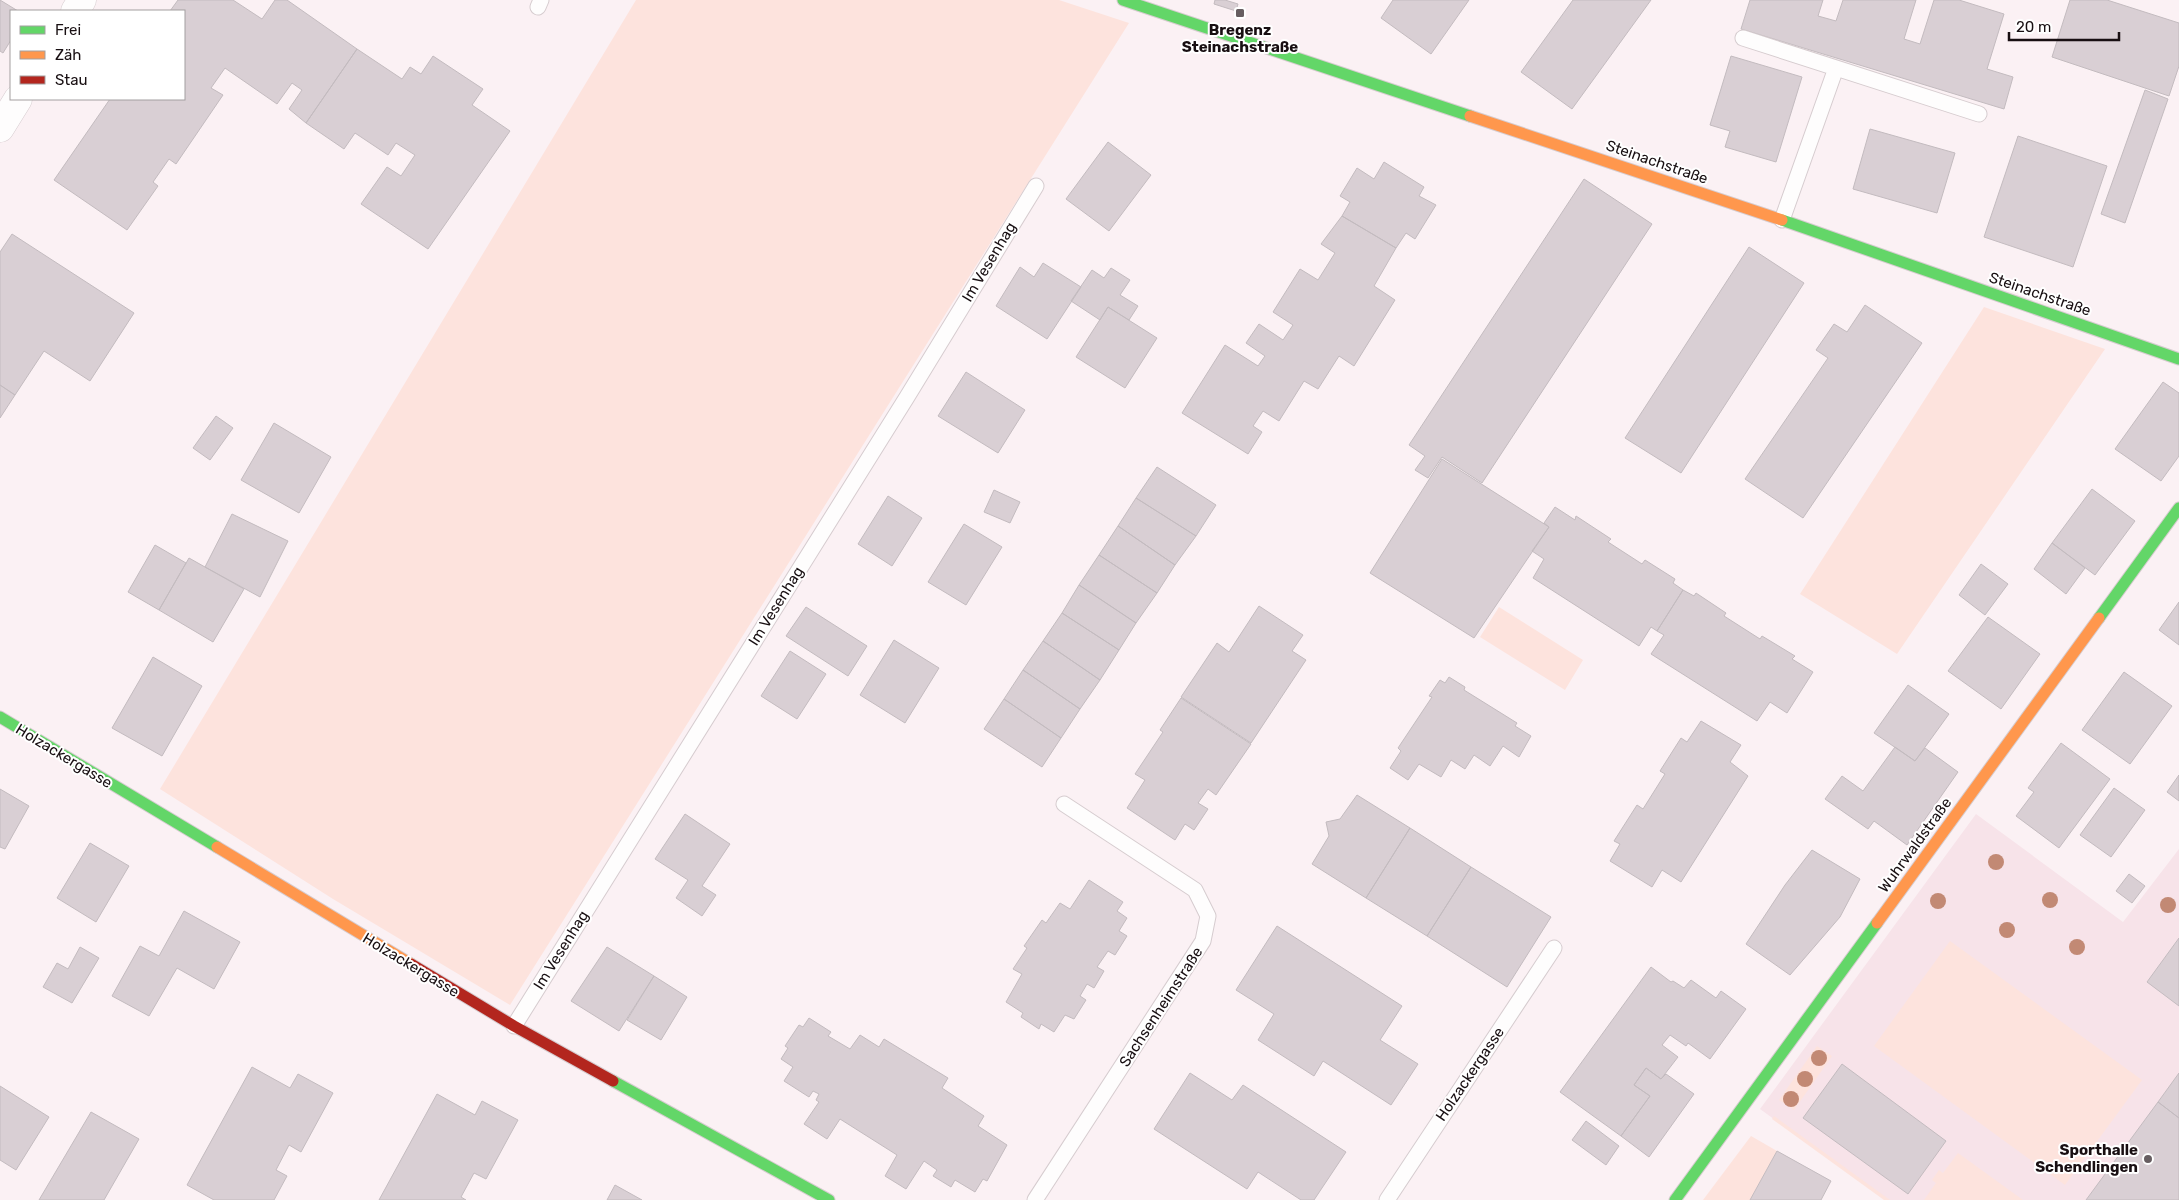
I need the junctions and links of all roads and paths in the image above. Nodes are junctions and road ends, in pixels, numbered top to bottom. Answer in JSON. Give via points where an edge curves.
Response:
{"nodes":[{"id":1,"x":1123,"y":0,"type":"edge"},
{"id":2,"x":1743,"y":38,"type":"dead end"},
{"id":3,"x":1836,"y":68,"type":"junction"},
{"id":4,"x":17,"y":100,"type":"edge"},
{"id":5,"x":1978,"y":114,"type":"dead end"},
{"id":6,"x":0,"y":128,"type":"edge"},
{"id":7,"x":1036,"y":186,"type":"dead end"},
{"id":8,"x":1782,"y":220,"type":"junction"},
{"id":9,"x":2179,"y":358,"type":"edge"},
{"id":10,"x":2179,"y":508,"type":"edge"},
{"id":11,"x":0,"y":717,"type":"edge"},
{"id":12,"x":1064,"y":804,"type":"dead end"},
{"id":13,"x":1554,"y":948,"type":"dead end"},
{"id":14,"x":514,"y":1026,"type":"junction"},
{"id":15,"x":829,"y":1200,"type":"edge"},
{"id":16,"x":1035,"y":1200,"type":"edge"},
{"id":17,"x":1387,"y":1200,"type":"edge"},
{"id":18,"x":1675,"y":1200,"type":"edge"}],
"edges":[{"from":1,"to":8,"type":"street","name":"Steinachstraße"},
{"from":2,"to":3,"type":"lane"},
{"from":3,"to":5,"type":"lane"},
{"from":3,"to":8,"type":"lane"},
{"from":4,"to":6,"type":"street"},
{"from":7,"to":14,"type":"lane","name":"Im Vesenhag"},
{"from":8,"to":9,"type":"street","name":"Steinachstraße"},
{"from":10,"to":18,"type":"street","name":"Wuhrwaldstraße"},
{"from":11,"to":14,"type":"street","name":"Holzackergasse"},
{"from":12,"to":16,"type":"lane","name":"Sachsenheimstraße","via":[[1195,890],[1208,916],[1203,941]]},
{"from":13,"to":17,"type":"lane","name":"Holzackergasse"},
{"from":14,"to":15,"type":"street","name":"Holzackergasse"}]}
